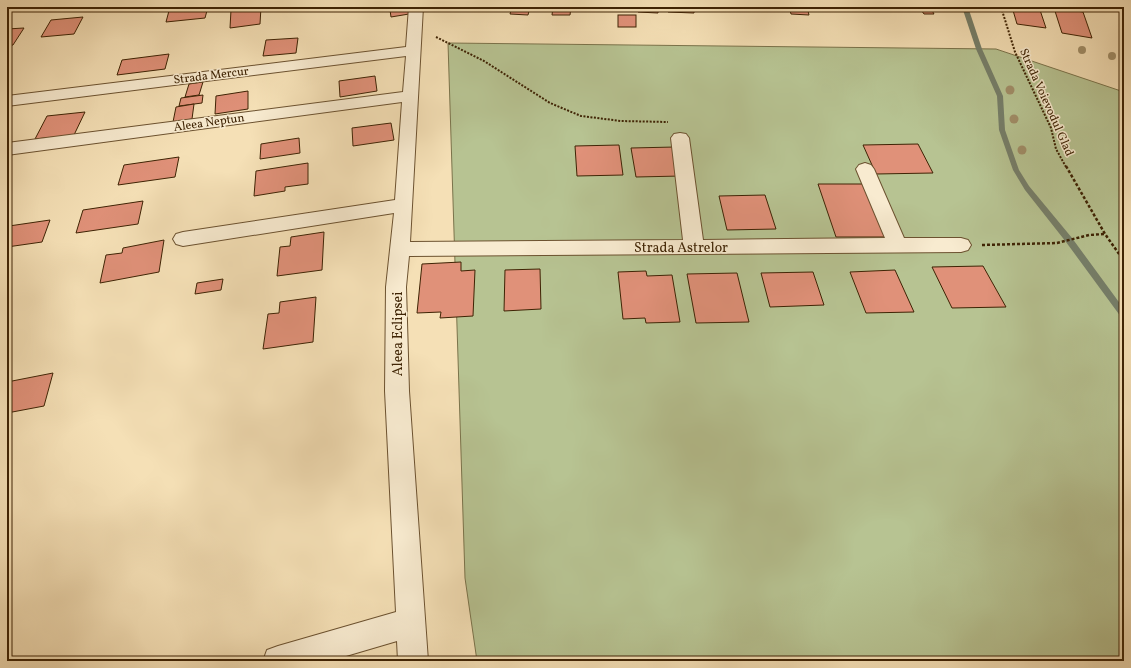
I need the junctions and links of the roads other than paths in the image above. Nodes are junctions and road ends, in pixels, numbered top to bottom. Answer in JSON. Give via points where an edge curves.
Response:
{"nodes":[{"id":1,"x":416,"y":7,"type":"edge"},
{"id":2,"x":414,"y":41,"type":"junction"},
{"id":3,"x":411,"y":96,"type":"junction"},
{"id":4,"x":7,"y":101,"type":"edge"},
{"id":5,"x":676,"y":130,"type":"road end"},
{"id":6,"x":7,"y":149,"type":"edge"},
{"id":7,"x":865,"y":169,"type":"dead end"},
{"id":8,"x":404,"y":205,"type":"junction"},
{"id":9,"x":183,"y":239,"type":"dead end"},
{"id":10,"x":961,"y":245,"type":"road end"},
{"id":11,"x":898,"y":246,"type":"junction"},
{"id":12,"x":694,"y":247,"type":"junction"},
{"id":13,"x":400,"y":249,"type":"junction"},
{"id":14,"x":411,"y":622,"type":"junction"},
{"id":15,"x":278,"y":661,"type":"edge"},
{"id":16,"x":413,"y":661,"type":"edge"}],
"edges":[{"from":1,"to":2,"type":"street","name":"Aleea Eclipsei"},
{"from":2,"to":3,"type":"street","name":"Aleea Eclipsei"},
{"from":2,"to":4,"type":"street","name":"Strada Mercur"},
{"from":3,"to":6,"type":"street","name":"Aleea Neptun"},
{"from":3,"to":8,"type":"street","name":"Aleea Eclipsei"},
{"from":5,"to":12,"type":"street"},
{"from":7,"to":11,"type":"street"},
{"from":8,"to":9,"type":"street"},
{"from":8,"to":13,"type":"street","name":"Aleea Eclipsei"},
{"from":10,"to":11,"type":"street","name":"Strada Astrelor"},
{"from":11,"to":12,"type":"street","name":"Strada Astrelor"},
{"from":12,"to":13,"type":"street","name":"Strada Astrelor"},
{"from":13,"to":14,"type":"street","name":"Aleea Eclipsei","via":[[396,287],[397,391]]},
{"from":14,"to":15,"type":"street"},
{"from":14,"to":16,"type":"street","name":"Aleea Eclipsei"}]}
